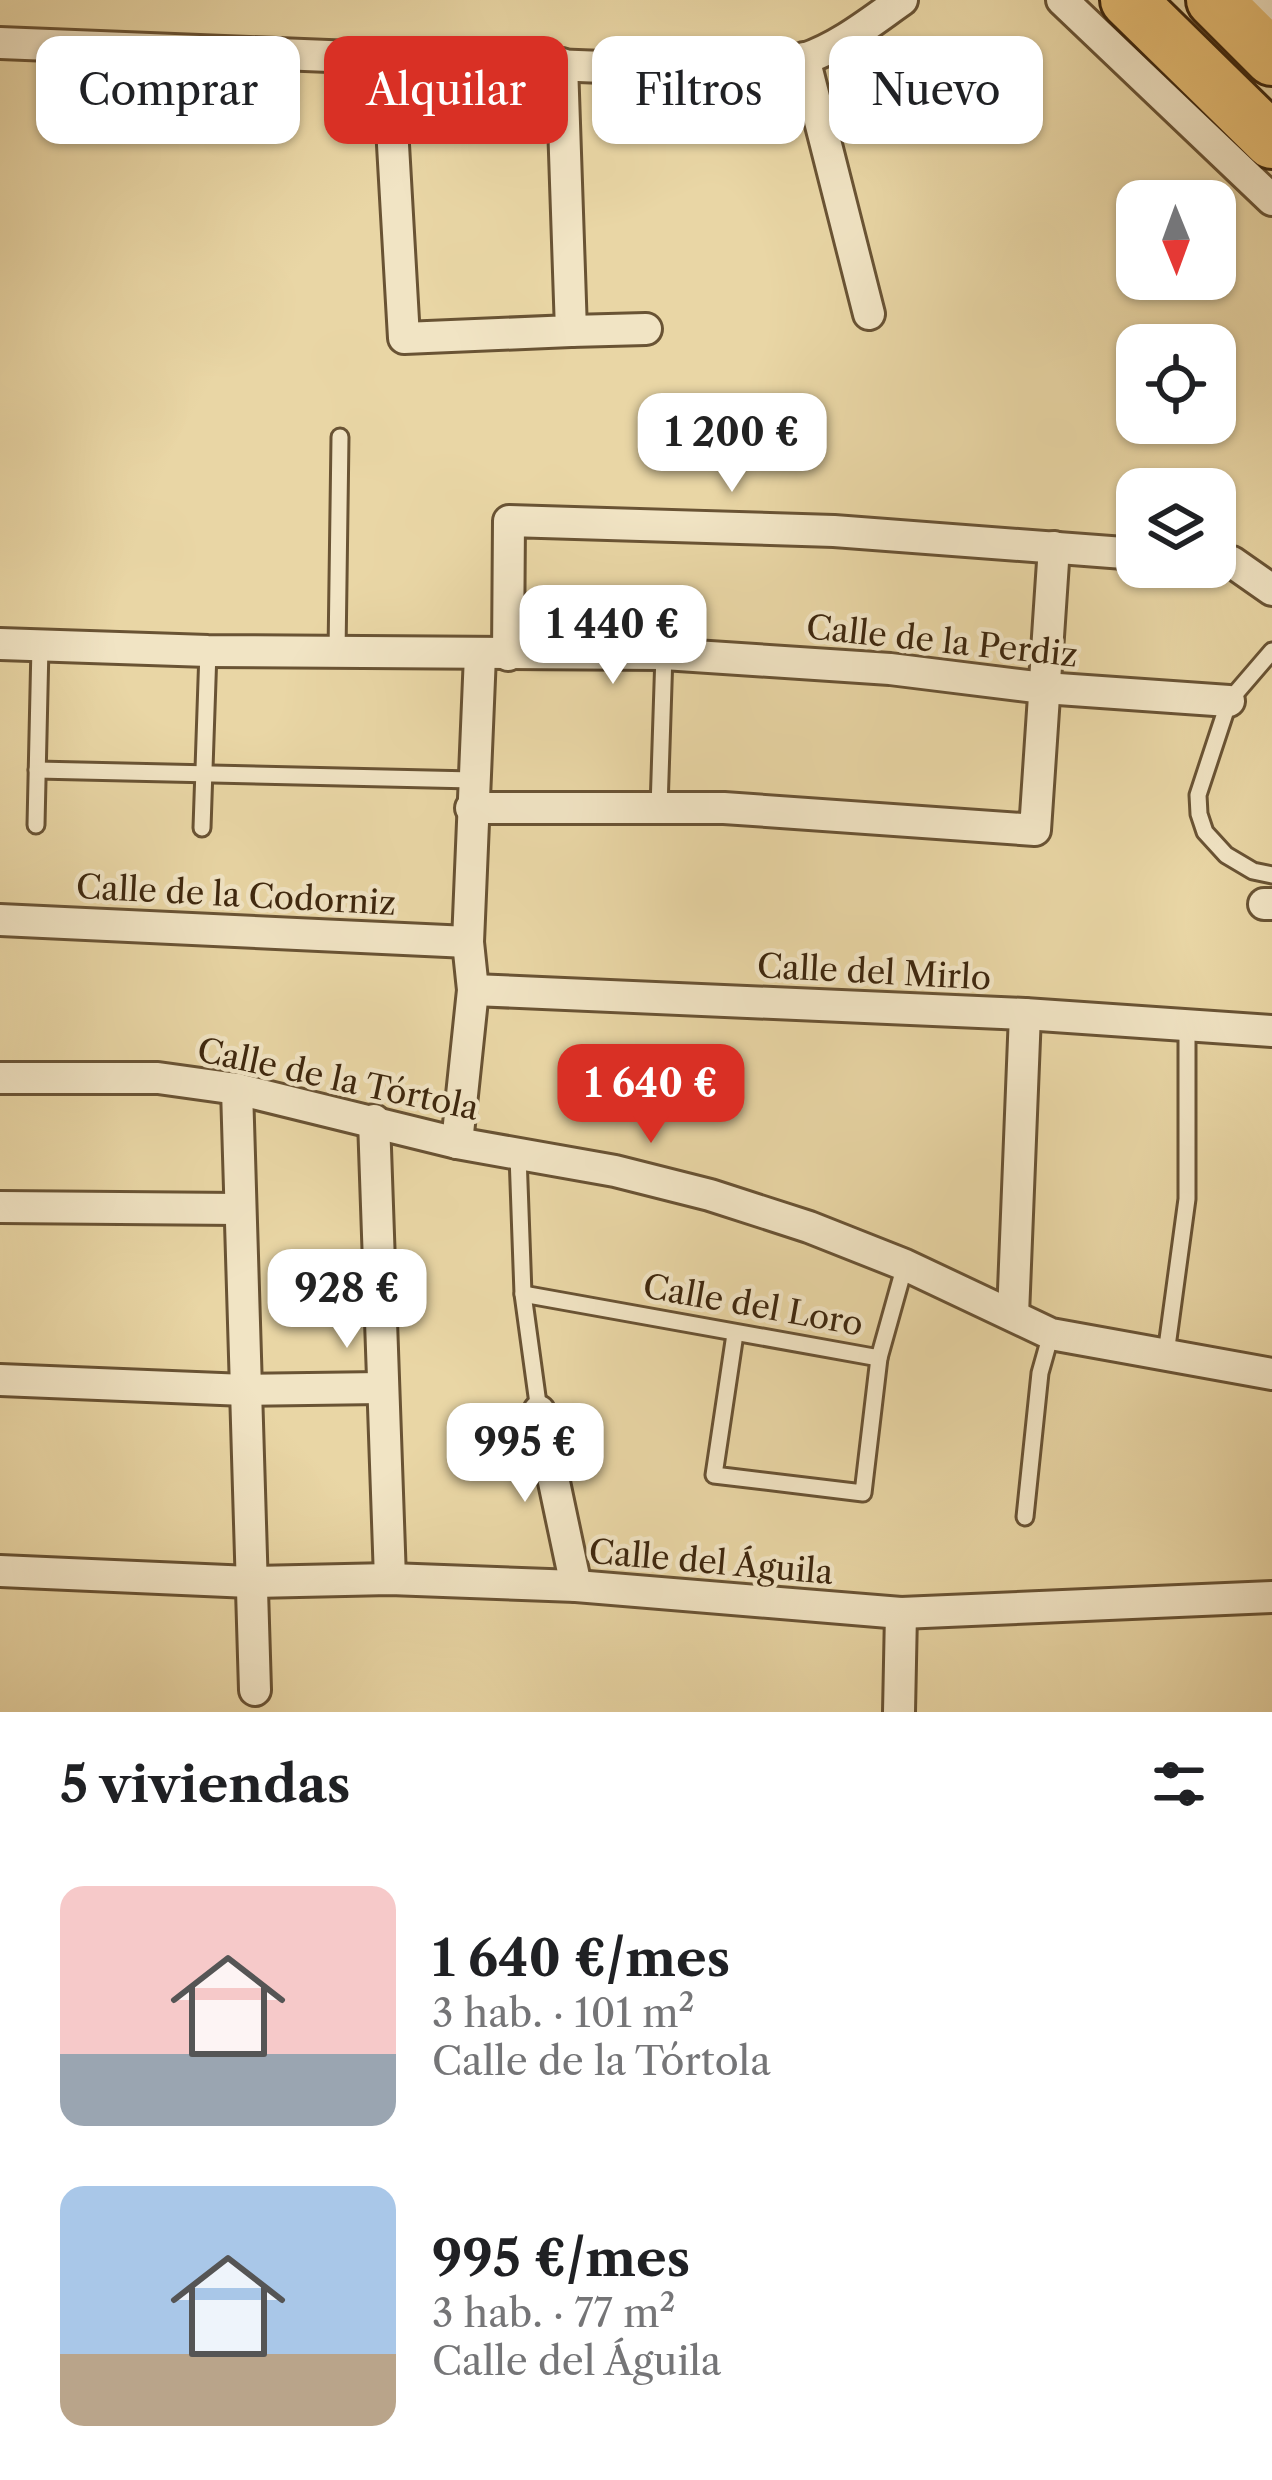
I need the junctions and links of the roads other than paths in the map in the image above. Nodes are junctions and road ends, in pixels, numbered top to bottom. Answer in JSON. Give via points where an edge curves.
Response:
{"nodes":[{"id":1,"x":902,"y":0,"type":"edge"},
{"id":2,"x":1063,"y":0,"type":"edge"},
{"id":3,"x":1128,"y":0,"type":"edge"},
{"id":4,"x":1214,"y":0,"type":"edge"},
{"id":5,"x":0,"y":43,"type":"edge"},
{"id":6,"x":324,"y":55,"type":"edge"},
{"id":7,"x":805,"y":58,"type":"edge"},
{"id":8,"x":1272,"y":58,"type":"edge"},
{"id":9,"x":805,"y":62,"type":"edge"},
{"id":10,"x":1272,"y":141,"type":"edge"},
{"id":11,"x":393,"y":144,"type":"edge"},
{"id":12,"x":565,"y":144,"type":"edge"},
{"id":13,"x":1272,"y":200,"type":"edge"},
{"id":14,"x":869,"y":314,"type":"dead end"},
{"id":15,"x":646,"y":329,"type":"dead end"},
{"id":16,"x":571,"y":332,"type":"junction"},
{"id":17,"x":340,"y":437,"type":"dead end"},
{"id":18,"x":1054,"y":547,"type":"junction"},
{"id":19,"x":1116,"y":552,"type":"edge"},
{"id":20,"x":1236,"y":565,"type":"edge"},
{"id":21,"x":1272,"y":590,"type":"edge"},
{"id":22,"x":0,"y":644,"type":"edge"},
{"id":23,"x":40,"y":646,"type":"junction"},
{"id":24,"x":208,"y":651,"type":"junction"},
{"id":25,"x":1272,"y":651,"type":"edge"},
{"id":26,"x":337,"y":652,"type":"junction"},
{"id":27,"x":664,"y":654,"type":"junction"},
{"id":28,"x":494,"y":655,"type":"junction"},
{"id":29,"x":1044,"y":688,"type":"junction"},
{"id":30,"x":1228,"y":701,"type":"junction"},
{"id":31,"x":37,"y":770,"type":"junction"},
{"id":32,"x":204,"y":776,"type":"junction"},
{"id":33,"x":472,"y":794,"type":"junction"},
{"id":34,"x":659,"y":808,"type":"junction"},
{"id":35,"x":36,"y":825,"type":"dead end"},
{"id":36,"x":202,"y":828,"type":"dead end"},
{"id":37,"x":1270,"y":894,"type":"edge"},
{"id":38,"x":0,"y":920,"type":"edge"},
{"id":39,"x":468,"y":942,"type":"junction"},
{"id":40,"x":473,"y":990,"type":"junction"},
{"id":41,"x":1025,"y":1014,"type":"junction"},
{"id":42,"x":1186,"y":1027,"type":"junction"},
{"id":43,"x":1272,"y":1031,"type":"edge"},
{"id":44,"x":0,"y":1078,"type":"edge"},
{"id":45,"x":237,"y":1089,"type":"junction"},
{"id":46,"x":374,"y":1120,"type":"junction"},
{"id":47,"x":457,"y":1143,"type":"junction"},
{"id":48,"x":518,"y":1155,"type":"junction"},
{"id":49,"x":0,"y":1207,"type":"edge"},
{"id":50,"x":239,"y":1209,"type":"junction"},
{"id":51,"x":904,"y":1265,"type":"junction"},
{"id":52,"x":524,"y":1294,"type":"junction"},
{"id":53,"x":1013,"y":1316,"type":"junction"},
{"id":54,"x":735,"y":1334,"type":"junction"},
{"id":55,"x":1051,"y":1334,"type":"junction"},
{"id":56,"x":1166,"y":1354,"type":"junction"},
{"id":57,"x":879,"y":1358,"type":"junction"},
{"id":58,"x":1272,"y":1374,"type":"edge"},
{"id":59,"x":0,"y":1380,"type":"edge"},
{"id":60,"x":382,"y":1388,"type":"junction"},
{"id":61,"x":245,"y":1390,"type":"junction"},
{"id":62,"x":539,"y":1411,"type":"joint"},
{"id":63,"x":1025,"y":1517,"type":"dead end"},
{"id":64,"x":0,"y":1571,"type":"edge"},
{"id":65,"x":390,"y":1580,"type":"junction"},
{"id":66,"x":250,"y":1582,"type":"junction"},
{"id":67,"x":576,"y":1586,"type":"junction"},
{"id":68,"x":1272,"y":1597,"type":"edge"},
{"id":69,"x":901,"y":1613,"type":"junction"},
{"id":70,"x":255,"y":1690,"type":"dead end"},
{"id":71,"x":899,"y":1712,"type":"edge"}],
"edges":[{"from":1,"to":7,"type":"street"},
{"from":2,"to":13,"type":"street"},
{"from":3,"to":10,"type":"highway"},
{"from":4,"to":8,"type":"highway"},
{"from":5,"to":6,"type":"street"},
{"from":9,"to":14,"type":"street"},
{"from":11,"to":16,"type":"street","via":[[404,338]]},
{"from":12,"to":16,"type":"street"},
{"from":15,"to":16,"type":"street"},
{"from":17,"to":26,"type":"lane"},
{"from":18,"to":19,"type":"street"},
{"from":18,"to":28,"type":"street","via":[[509,521]]},
{"from":18,"to":29,"type":"street"},
{"from":20,"to":21,"type":"street"},
{"from":22,"to":23,"type":"street","name":"Calle de la Perdiz"},
{"from":23,"to":24,"type":"street","name":"Calle de la Perdiz"},
{"from":23,"to":31,"type":"lane"},
{"from":24,"to":26,"type":"street","name":"Calle de la Perdiz"},
{"from":24,"to":32,"type":"lane"},
{"from":25,"to":30,"type":"lane"},
{"from":26,"to":28,"type":"street","name":"Calle de la Perdiz"},
{"from":27,"to":28,"type":"street","name":"Calle de la Perdiz"},
{"from":27,"to":29,"type":"street","name":"Calle de la Perdiz"},
{"from":27,"to":34,"type":"lane"},
{"from":28,"to":33,"type":"street"},
{"from":29,"to":30,"type":"street","name":"Calle de la Perdiz"},
{"from":29,"to":34,"type":"street","via":[[1035,830]]},
{"from":30,"to":37,"type":"lane","via":[[1199,814],[1205,832]]},
{"from":31,"to":32,"type":"lane"},
{"from":31,"to":35,"type":"lane"},
{"from":32,"to":33,"type":"lane"},
{"from":32,"to":36,"type":"lane"},
{"from":33,"to":34,"type":"street"},
{"from":33,"to":39,"type":"street"},
{"from":38,"to":39,"type":"street","name":"Calle de la Codorniz"},
{"from":39,"to":40,"type":"street"},
{"from":40,"to":41,"type":"street","name":"Calle del Mirlo"},
{"from":40,"to":47,"type":"street"},
{"from":41,"to":42,"type":"street","name":"Calle del Mirlo"},
{"from":41,"to":53,"type":"street"},
{"from":42,"to":43,"type":"street","name":"Calle del Mirlo"},
{"from":42,"to":56,"type":"lane","via":[[1187,1199]]},
{"from":44,"to":45,"type":"street","name":"Calle de la Tórtola","via":[[158,1078]]},
{"from":45,"to":46,"type":"street","name":"Calle de la Tórtola"},
{"from":45,"to":50,"type":"street"},
{"from":46,"to":47,"type":"street","name":"Calle de la Tórtola"},
{"from":46,"to":60,"type":"street"},
{"from":47,"to":48,"type":"street","name":"Calle de la Tórtola"},
{"from":48,"to":51,"type":"street","name":"Calle de la Tórtola","via":[[710,1195]]},
{"from":48,"to":52,"type":"lane"},
{"from":49,"to":50,"type":"street"},
{"from":50,"to":61,"type":"street"},
{"from":51,"to":53,"type":"street","name":"Calle de la Tórtola"},
{"from":51,"to":57,"type":"lane","name":"Calle del Loro"},
{"from":52,"to":54,"type":"lane","name":"Calle del Loro"},
{"from":52,"to":62,"type":"lane"},
{"from":53,"to":55,"type":"street","name":"Calle de la Tórtola"},
{"from":54,"to":57,"type":"lane","name":"Calle del Loro"},
{"from":54,"to":57,"type":"lane","via":[[714,1475],[862,1493]]},
{"from":55,"to":56,"type":"street","name":"Calle de la Tórtola"},
{"from":55,"to":63,"type":"lane"},
{"from":56,"to":58,"type":"street","name":"Calle de la Tórtola"},
{"from":59,"to":61,"type":"street"},
{"from":60,"to":61,"type":"street"},
{"from":60,"to":65,"type":"street"},
{"from":61,"to":66,"type":"street"},
{"from":62,"to":67,"type":"street"},
{"from":64,"to":66,"type":"street","name":"Calle del Águila"},
{"from":65,"to":66,"type":"street","name":"Calle del Águila"},
{"from":65,"to":67,"type":"street","name":"Calle del Águila"},
{"from":66,"to":70,"type":"street"},
{"from":67,"to":69,"type":"street","name":"Calle del Águila"},
{"from":68,"to":69,"type":"street","name":"Calle del Águila"},
{"from":69,"to":71,"type":"street"}]}
